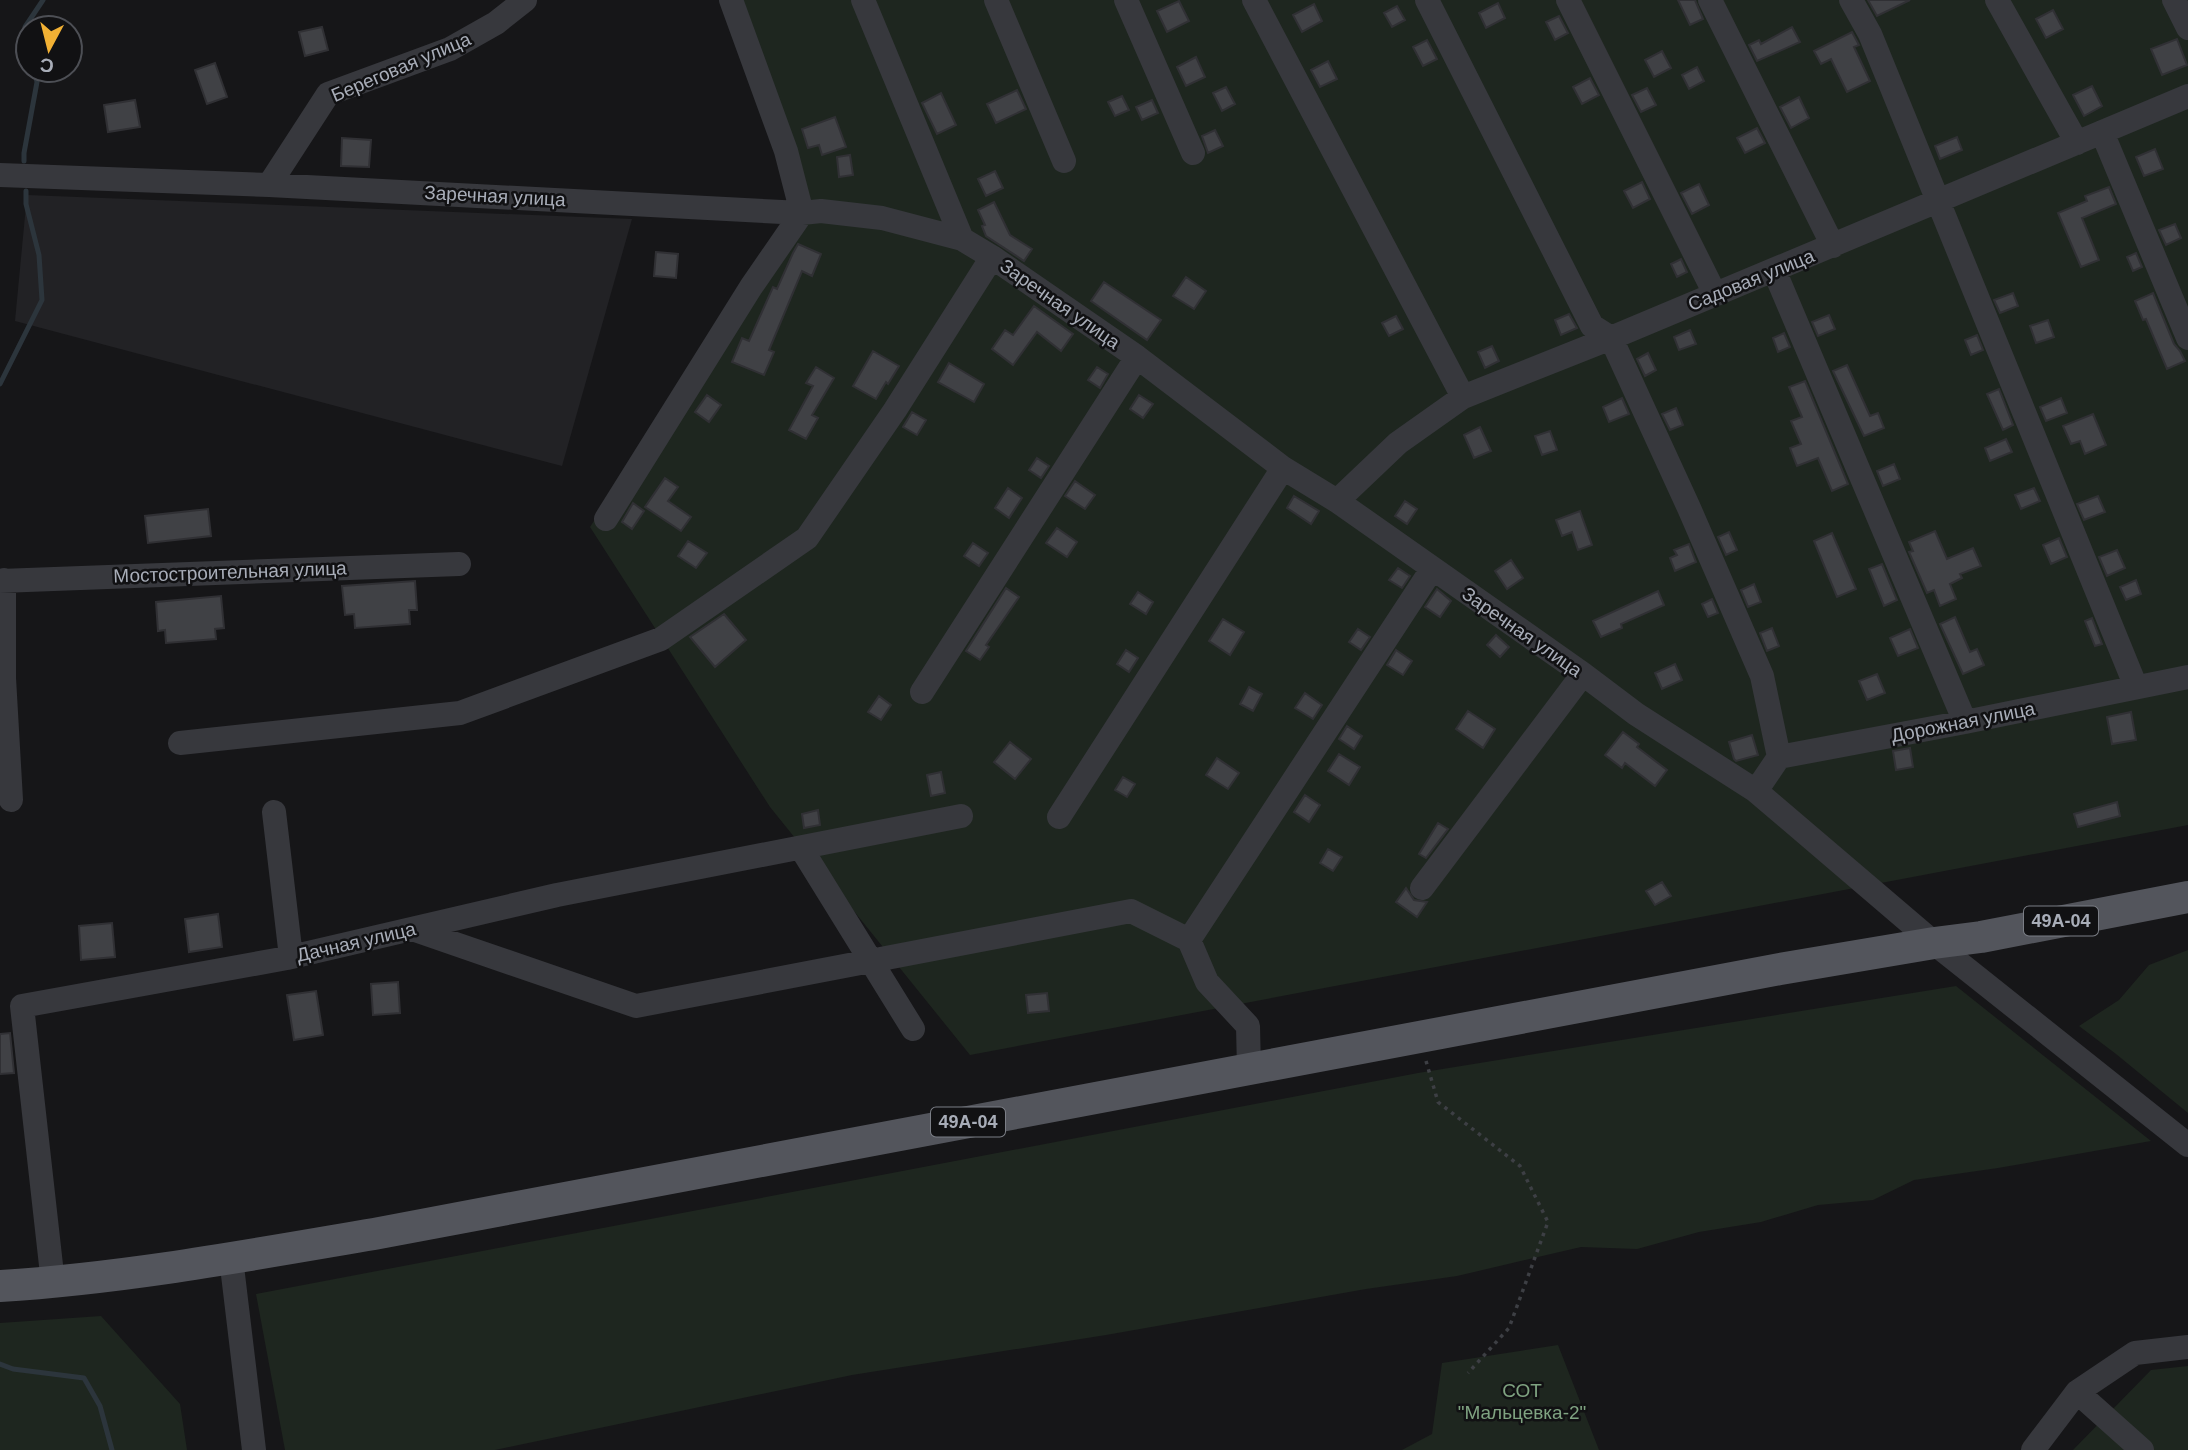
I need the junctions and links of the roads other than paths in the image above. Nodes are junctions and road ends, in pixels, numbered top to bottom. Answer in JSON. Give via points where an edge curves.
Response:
{"nodes":[{"id":1,"x":525,"y":0,"type":"edge"},
{"id":2,"x":731,"y":0,"type":"edge"},
{"id":3,"x":863,"y":0,"type":"edge"},
{"id":4,"x":996,"y":0,"type":"edge"},
{"id":5,"x":1126,"y":0,"type":"edge"},
{"id":6,"x":1254,"y":0,"type":"edge"},
{"id":7,"x":1427,"y":0,"type":"edge"},
{"id":8,"x":1568,"y":0,"type":"edge"},
{"id":9,"x":1710,"y":0,"type":"edge"},
{"id":10,"x":1851,"y":0,"type":"edge"},
{"id":11,"x":1997,"y":0,"type":"edge"},
{"id":12,"x":2174,"y":0,"type":"edge"},
{"id":13,"x":2188,"y":28,"type":"edge"},
{"id":14,"x":2188,"y":96,"type":"edge"},
{"id":15,"x":2102,"y":132,"type":"junction"},
{"id":16,"x":2077,"y":143,"type":"junction"},
{"id":17,"x":1193,"y":153,"type":"dead end"},
{"id":18,"x":1064,"y":161,"type":"dead end"},
{"id":19,"x":0,"y":175,"type":"edge"},
{"id":20,"x":269,"y":185,"type":"junction"},
{"id":21,"x":1938,"y":202,"type":"junction"},
{"id":22,"x":803,"y":213,"type":"junction"},
{"id":23,"x":962,"y":239,"type":"junction"},
{"id":24,"x":1833,"y":246,"type":"junction"},
{"id":25,"x":992,"y":257,"type":"junction"},
{"id":26,"x":1774,"y":270,"type":"junction"},
{"id":27,"x":1715,"y":294,"type":"junction"},
{"id":28,"x":1611,"y":338,"type":"junction"},
{"id":29,"x":2188,"y":338,"type":"edge"},
{"id":30,"x":1137,"y":358,"type":"junction"},
{"id":31,"x":1463,"y":397,"type":"junction"},
{"id":32,"x":1283,"y":468,"type":"junction"},
{"id":33,"x":1337,"y":501,"type":"junction"},
{"id":34,"x":606,"y":519,"type":"dead end"},
{"id":35,"x":459,"y":564,"type":"dead end"},
{"id":36,"x":1432,"y":569,"type":"junction"},
{"id":37,"x":2,"y":581,"type":"edge"},
{"id":38,"x":1583,"y":674,"type":"junction"},
{"id":39,"x":2188,"y":677,"type":"edge"},
{"id":40,"x":2136,"y":687,"type":"junction"},
{"id":41,"x":922,"y":692,"type":"dead end"},
{"id":42,"x":1965,"y":722,"type":"junction"},
{"id":43,"x":180,"y":743,"type":"dead end"},
{"id":44,"x":1779,"y":757,"type":"junction"},
{"id":45,"x":1756,"y":791,"type":"junction"},
{"id":46,"x":11,"y":800,"type":"dead end"},
{"id":47,"x":274,"y":812,"type":"dead end"},
{"id":48,"x":961,"y":816,"type":"dead end"},
{"id":49,"x":1059,"y":817,"type":"dead end"},
{"id":50,"x":801,"y":849,"type":"junction"},
{"id":51,"x":1422,"y":888,"type":"dead end"},
{"id":52,"x":2188,"y":897,"type":"edge"},
{"id":53,"x":411,"y":929,"type":"junction"},
{"id":54,"x":1189,"y":940,"type":"junction"},
{"id":55,"x":1934,"y":943,"type":"junction"},
{"id":56,"x":291,"y":957,"type":"junction"},
{"id":57,"x":870,"y":961,"type":"junction"},
{"id":58,"x":912,"y":1028,"type":"dead end"},
{"id":59,"x":1248,"y":1069,"type":"junction"},
{"id":60,"x":2188,"y":1145,"type":"edge"},
{"id":61,"x":231,"y":1258,"type":"junction"},
{"id":62,"x":53,"y":1283,"type":"junction"},
{"id":63,"x":0,"y":1286,"type":"edge"},
{"id":64,"x":2188,"y":1347,"type":"edge"},
{"id":65,"x":2077,"y":1392,"type":"junction"},
{"id":66,"x":254,"y":1450,"type":"edge"},
{"id":67,"x":2033,"y":1450,"type":"edge"},
{"id":68,"x":2142,"y":1450,"type":"edge"}],
"edges":[{"from":1,"to":20,"type":"street","name":"Береговая улица","via":[[450,50],[328,94]]},
{"from":2,"to":22,"type":"street","via":[[786,151]]},
{"from":3,"to":23,"type":"street"},
{"from":4,"to":18,"type":"street"},
{"from":5,"to":17,"type":"street"},
{"from":6,"to":31,"type":"street"},
{"from":7,"to":28,"type":"street","via":[[1592,326]]},
{"from":8,"to":27,"type":"street"},
{"from":9,"to":24,"type":"street"},
{"from":10,"to":21,"type":"street","via":[[1870,34]]},
{"from":11,"to":16,"type":"street"},
{"from":12,"to":13,"type":"street"},
{"from":14,"to":15,"type":"street","name":"Садовая улица"},
{"from":15,"to":16,"type":"street","name":"Садовая улица"},
{"from":15,"to":29,"type":"street"},
{"from":16,"to":21,"type":"street","name":"Садовая улица"},
{"from":19,"to":20,"type":"street","name":"Заречная улица"},
{"from":20,"to":22,"type":"street","name":"Заречная улица"},
{"from":21,"to":24,"type":"street","name":"Садовая улица"},
{"from":21,"to":40,"type":"street"},
{"from":22,"to":23,"type":"street","name":"Заречная улица","via":[[882,218]]},
{"from":22,"to":34,"type":"street","via":[[751,287]]},
{"from":23,"to":25,"type":"street","name":"Заречная улица"},
{"from":24,"to":26,"type":"street","name":"Садовая улица"},
{"from":25,"to":30,"type":"street","name":"Заречная улица"},
{"from":25,"to":43,"type":"street","via":[[807,538],[661,639],[460,713]]},
{"from":26,"to":27,"type":"street","name":"Садовая улица"},
{"from":26,"to":42,"type":"street"},
{"from":27,"to":28,"type":"street","name":"Садовая улица"},
{"from":28,"to":31,"type":"street","name":"Садовая улица"},
{"from":28,"to":44,"type":"street","via":[[1762,676]]},
{"from":30,"to":32,"type":"street","name":"Заречная улица"},
{"from":30,"to":41,"type":"street"},
{"from":31,"to":33,"type":"street","name":"Садовая улица","via":[[1398,443]]},
{"from":32,"to":33,"type":"street","name":"Заречная улица"},
{"from":32,"to":49,"type":"street"},
{"from":33,"to":36,"type":"street","name":"Заречная улица"},
{"from":35,"to":37,"type":"street","name":"Мостостроительная улица"},
{"from":36,"to":38,"type":"street","name":"Заречная улица"},
{"from":36,"to":54,"type":"street"},
{"from":37,"to":46,"type":"street"},
{"from":38,"to":45,"type":"street","name":"Заречная улица","via":[[1636,715]]},
{"from":38,"to":51,"type":"street"},
{"from":39,"to":40,"type":"street","name":"Дорожная улица"},
{"from":40,"to":42,"type":"street","name":"Дорожная улица"},
{"from":42,"to":44,"type":"street","name":"Дорожная улица"},
{"from":44,"to":45,"type":"street"},
{"from":45,"to":55,"type":"street","name":"Заречная улица"},
{"from":47,"to":56,"type":"street"},
{"from":48,"to":50,"type":"street","name":"Дачная улица"},
{"from":50,"to":53,"type":"street","name":"Дачная улица","via":[[557,895]]},
{"from":50,"to":57,"type":"street"},
{"from":52,"to":55,"type":"main road","number":"49А-04"},
{"from":53,"to":56,"type":"street","name":"Дачная улица"},
{"from":53,"to":57,"type":"street","via":[[636,1006]]},
{"from":54,"to":57,"type":"street","via":[[1131,911]]},
{"from":54,"to":59,"type":"street","via":[[1207,982],[1248,1026]]},
{"from":55,"to":59,"type":"main road","number":"49А-04"},
{"from":55,"to":60,"type":"street","name":"Заречная улица"},
{"from":56,"to":62,"type":"street","name":"Дачная улица","via":[[22,1006]]},
{"from":57,"to":58,"type":"street"},
{"from":59,"to":61,"type":"main road","number":"49А-04"},
{"from":61,"to":62,"type":"main road","number":"49А-04"},
{"from":61,"to":66,"type":"street"},
{"from":62,"to":63,"type":"main road","number":"49А-04"},
{"from":64,"to":65,"type":"street","via":[[2135,1353]]},
{"from":65,"to":67,"type":"street"},
{"from":65,"to":68,"type":"street"}]}
